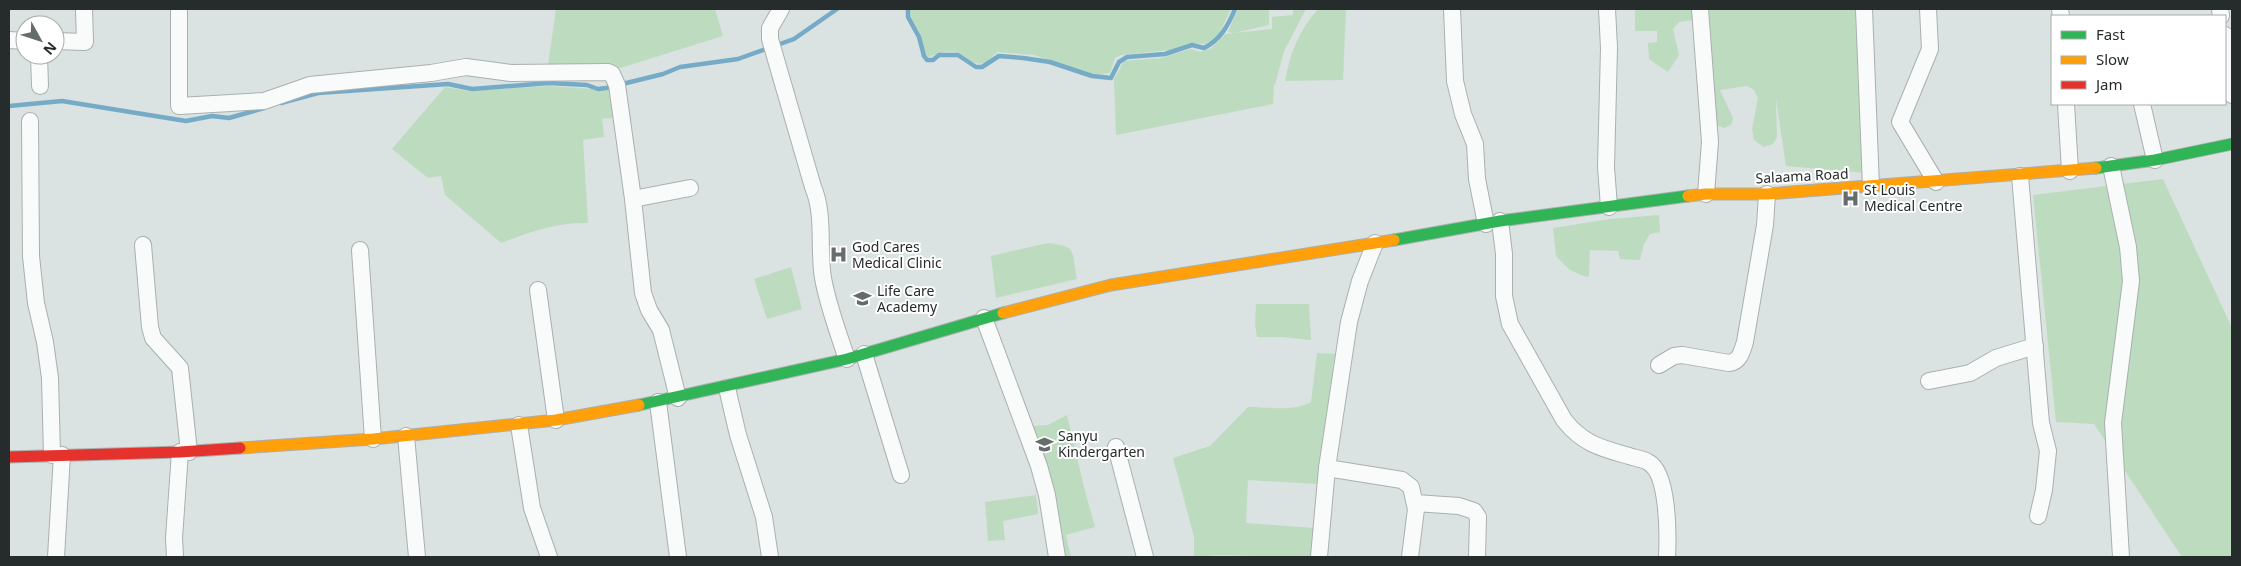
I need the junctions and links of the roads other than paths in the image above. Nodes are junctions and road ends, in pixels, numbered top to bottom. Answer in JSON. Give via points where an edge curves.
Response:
{"nodes":[{"id":1,"x":84,"y":9,"type":"edge"},
{"id":2,"x":179,"y":9,"type":"edge"},
{"id":3,"x":781,"y":9,"type":"edge"},
{"id":4,"x":1452,"y":9,"type":"edge"},
{"id":5,"x":1607,"y":9,"type":"edge"},
{"id":6,"x":1700,"y":9,"type":"edge"},
{"id":7,"x":1864,"y":9,"type":"edge"},
{"id":8,"x":1928,"y":9,"type":"edge"},
{"id":9,"x":65,"y":41,"type":"edge"},
{"id":10,"x":2226,"y":44,"type":"edge"},
{"id":11,"x":39,"y":65,"type":"edge"},
{"id":12,"x":40,"y":86,"type":"dead end"},
{"id":13,"x":2232,"y":95,"type":"edge"},
{"id":14,"x":2066,"y":105,"type":"edge"},
{"id":15,"x":2142,"y":105,"type":"edge"},
{"id":16,"x":30,"y":121,"type":"dead end"},
{"id":17,"x":2232,"y":144,"type":"edge"},
{"id":18,"x":2155,"y":160,"type":"junction"},
{"id":19,"x":2110,"y":166,"type":"junction"},
{"id":20,"x":2070,"y":171,"type":"junction"},
{"id":21,"x":2020,"y":176,"type":"junction"},
{"id":22,"x":1936,"y":182,"type":"junction"},
{"id":23,"x":1871,"y":187,"type":"junction"},
{"id":24,"x":690,"y":188,"type":"dead end"},
{"id":25,"x":1706,"y":194,"type":"junction"},
{"id":26,"x":1767,"y":194,"type":"junction"},
{"id":27,"x":633,"y":200,"type":"junction"},
{"id":28,"x":1610,"y":207,"type":"junction"},
{"id":29,"x":1493,"y":222,"type":"junction"},
{"id":30,"x":143,"y":244,"type":"dead end"},
{"id":31,"x":1375,"y":244,"type":"junction"},
{"id":32,"x":360,"y":250,"type":"dead end"},
{"id":33,"x":538,"y":290,"type":"dead end"},
{"id":34,"x":984,"y":318,"type":"junction"},
{"id":35,"x":2035,"y":346,"type":"junction"},
{"id":36,"x":864,"y":354,"type":"junction"},
{"id":37,"x":847,"y":359,"type":"junction"},
{"id":38,"x":1659,"y":365,"type":"dead end"},
{"id":39,"x":1929,"y":381,"type":"dead end"},
{"id":40,"x":727,"y":388,"type":"junction"},
{"id":41,"x":678,"y":398,"type":"junction"},
{"id":42,"x":658,"y":402,"type":"junction"},
{"id":43,"x":556,"y":420,"type":"junction"},
{"id":44,"x":519,"y":425,"type":"junction"},
{"id":45,"x":406,"y":436,"type":"junction"},
{"id":46,"x":373,"y":439,"type":"junction"},
{"id":47,"x":1116,"y":447,"type":"dead end"},
{"id":48,"x":185,"y":452,"type":"junction"},
{"id":49,"x":57,"y":455,"type":"junction"},
{"id":50,"x":9,"y":457,"type":"edge"},
{"id":51,"x":1327,"y":468,"type":"junction"},
{"id":52,"x":901,"y":475,"type":"dead end"},
{"id":53,"x":1415,"y":503,"type":"junction"},
{"id":54,"x":2038,"y":516,"type":"dead end"},
{"id":55,"x":56,"y":557,"type":"edge"},
{"id":56,"x":175,"y":557,"type":"edge"},
{"id":57,"x":417,"y":557,"type":"edge"},
{"id":58,"x":548,"y":557,"type":"edge"},
{"id":59,"x":678,"y":557,"type":"edge"},
{"id":60,"x":770,"y":557,"type":"edge"},
{"id":61,"x":1057,"y":557,"type":"edge"},
{"id":62,"x":1145,"y":557,"type":"edge"},
{"id":63,"x":1319,"y":557,"type":"edge"},
{"id":64,"x":1410,"y":557,"type":"edge"},
{"id":65,"x":1477,"y":557,"type":"edge"},
{"id":66,"x":1667,"y":557,"type":"edge"},
{"id":67,"x":2121,"y":557,"type":"edge"}],
"edges":[{"from":1,"to":9,"type":"street","via":[[85,42]]},
{"from":2,"to":27,"type":"street","via":[[179,106],[264,101],[310,85],[466,67],[511,74],[608,72],[617,85]]},
{"from":3,"to":37,"type":"street","via":[[770,28],[772,45],[819,200],[823,277]]},
{"from":4,"to":29,"type":"street","via":[[1455,81],[1475,144],[1477,179]]},
{"from":5,"to":28,"type":"street","via":[[1606,167]]},
{"from":6,"to":25,"type":"street","via":[[1710,142]]},
{"from":7,"to":23,"type":"street"},
{"from":8,"to":22,"type":"street","via":[[1930,49],[1900,122]]},
{"from":10,"to":13,"type":"street"},
{"from":11,"to":12,"type":"street"},
{"from":14,"to":20,"type":"street"},
{"from":15,"to":18,"type":"street"},
{"from":16,"to":49,"type":"street","via":[[31,256],[50,378]]},
{"from":17,"to":18,"type":"main road","name":"Salaama Road"},
{"from":18,"to":19,"type":"main road","name":"Salaama Road"},
{"from":19,"to":20,"type":"main road","name":"Salaama Road"},
{"from":19,"to":67,"type":"street","via":[[2128,247],[2131,280],[2113,423]]},
{"from":20,"to":21,"type":"main road","name":"Salaama Road"},
{"from":21,"to":22,"type":"main road","name":"Salaama Road"},
{"from":21,"to":35,"type":"street"},
{"from":22,"to":23,"type":"main road","name":"Salaama Road"},
{"from":23,"to":26,"type":"main road","name":"Salaama Road"},
{"from":24,"to":27,"type":"street"},
{"from":25,"to":26,"type":"main road","name":"Salaama Road"},
{"from":25,"to":28,"type":"main road","name":"Salaama Road"},
{"from":26,"to":38,"type":"street","via":[[1761,252],[1741,355],[1729,363],[1682,355]]},
{"from":27,"to":41,"type":"street","via":[[643,293],[648,310],[661,330]]},
{"from":28,"to":29,"type":"main road","name":"Salaama Road"},
{"from":29,"to":31,"type":"main road","name":"Salaama Road"},
{"from":29,"to":66,"type":"street","via":[[1504,254],[1504,296],[1510,324],[1574,432],[1601,448],[1654,466],[1664,496],[1669,530]]},
{"from":30,"to":48,"type":"street","via":[[153,338],[180,368]]},
{"from":31,"to":34,"type":"main road","name":"Salaama Road","via":[[1111,285]]},
{"from":31,"to":51,"type":"street","via":[[1360,281],[1349,322]]},
{"from":32,"to":46,"type":"street"},
{"from":33,"to":43,"type":"street"},
{"from":34,"to":36,"type":"main road","name":"Salaama Road"},
{"from":34,"to":61,"type":"street","via":[[1039,466]]},
{"from":35,"to":39,"type":"street","via":[[1996,358],[1970,373]]},
{"from":35,"to":54,"type":"street","via":[[2041,423],[2048,451]]},
{"from":36,"to":37,"type":"main road","name":"Salaama Road"},
{"from":36,"to":52,"type":"street"},
{"from":37,"to":40,"type":"main road","name":"Salaama Road"},
{"from":40,"to":41,"type":"main road","name":"Salaama Road"},
{"from":40,"to":60,"type":"street","via":[[764,517]]},
{"from":41,"to":42,"type":"main road","name":"Salaama Road"},
{"from":42,"to":43,"type":"main road","name":"Salaama Road"},
{"from":42,"to":59,"type":"street"},
{"from":43,"to":44,"type":"main road","name":"Salaama Road"},
{"from":44,"to":45,"type":"main road","name":"Salaama Road"},
{"from":44,"to":58,"type":"street","via":[[532,508]]},
{"from":45,"to":46,"type":"main road","name":"Salaama Road"},
{"from":45,"to":57,"type":"street"},
{"from":46,"to":48,"type":"main road","name":"Salaama Road"},
{"from":47,"to":62,"type":"street"},
{"from":48,"to":49,"type":"main road","name":"Salaama Road"},
{"from":48,"to":56,"type":"street","via":[[174,538]]},
{"from":49,"to":50,"type":"main road","name":"Salaama Road"},
{"from":49,"to":55,"type":"street"},
{"from":51,"to":53,"type":"street","via":[[1402,480],[1411,487]]},
{"from":51,"to":63,"type":"street"},
{"from":53,"to":64,"type":"street"},
{"from":53,"to":65,"type":"street","via":[[1459,506],[1474,511],[1478,517]]}]}
